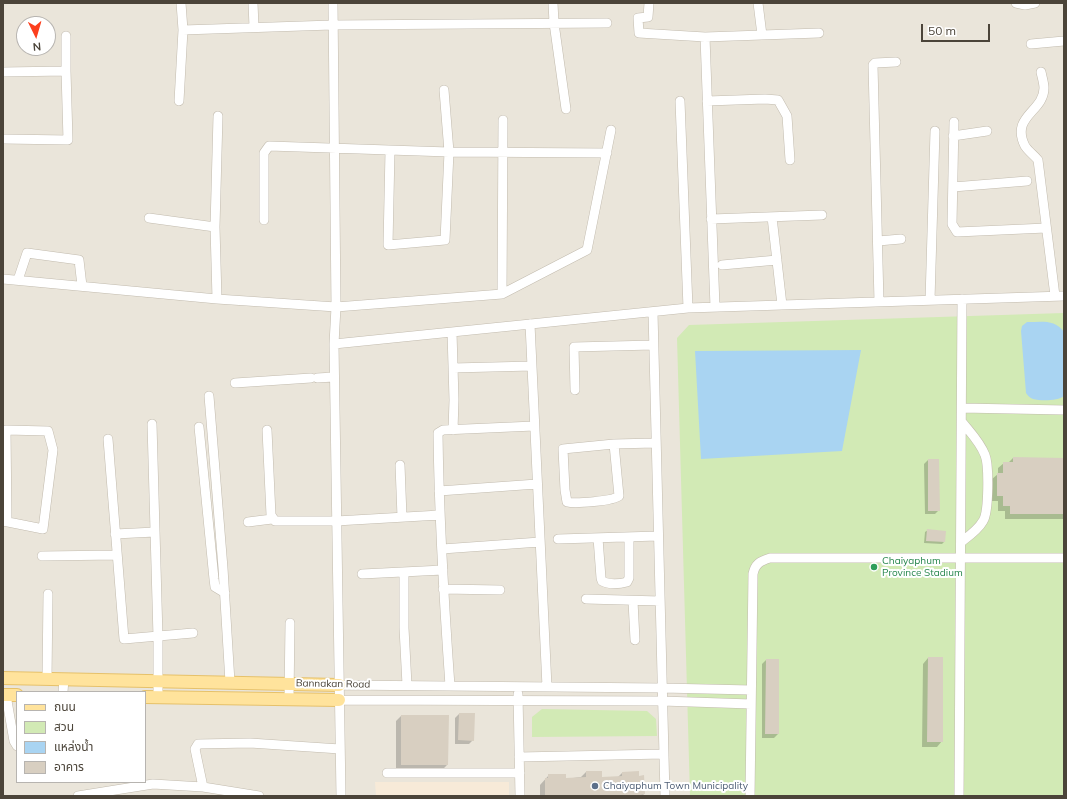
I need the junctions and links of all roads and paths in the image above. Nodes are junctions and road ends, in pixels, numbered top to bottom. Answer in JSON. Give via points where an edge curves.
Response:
{"nodes":[{"id":1,"x":181,"y":3,"type":"edge"},
{"id":2,"x":253,"y":3,"type":"edge"},
{"id":3,"x":333,"y":3,"type":"edge"},
{"id":4,"x":553,"y":3,"type":"edge"},
{"id":5,"x":649,"y":3,"type":"edge"},
{"id":6,"x":758,"y":3,"type":"edge"},
{"id":7,"x":1016,"y":3,"type":"edge"},
{"id":8,"x":1035,"y":3,"type":"edge"},
{"id":9,"x":554,"y":23,"type":"junction"},
{"id":10,"x":607,"y":23,"type":"dead end"},
{"id":11,"x":332,"y":25,"type":"junction"},
{"id":12,"x":254,"y":27,"type":"junction"},
{"id":13,"x":182,"y":30,"type":"junction"},
{"id":14,"x":819,"y":33,"type":"dead end"},
{"id":15,"x":762,"y":35,"type":"junction"},
{"id":16,"x":66,"y":36,"type":"dead end"},
{"id":17,"x":705,"y":36,"type":"junction"},
{"id":18,"x":1064,"y":41,"type":"edge"},
{"id":19,"x":1031,"y":44,"type":"dead end"},
{"id":20,"x":896,"y":62,"type":"dead end"},
{"id":21,"x":66,"y":71,"type":"junction"},
{"id":22,"x":3,"y":72,"type":"edge"},
{"id":23,"x":1041,"y":72,"type":"dead end"},
{"id":24,"x":444,"y":90,"type":"dead end"},
{"id":25,"x":179,"y":101,"type":"dead end"},
{"id":26,"x":680,"y":101,"type":"dead end"},
{"id":27,"x":707,"y":101,"type":"junction"},
{"id":28,"x":566,"y":109,"type":"dead end"},
{"id":29,"x":218,"y":116,"type":"dead end"},
{"id":30,"x":503,"y":120,"type":"dead end"},
{"id":31,"x":954,"y":122,"type":"dead end"},
{"id":32,"x":612,"y":130,"type":"dead end"},
{"id":33,"x":936,"y":131,"type":"dead end"},
{"id":34,"x":987,"y":131,"type":"dead end"},
{"id":35,"x":954,"y":136,"type":"junction"},
{"id":36,"x":3,"y":139,"type":"edge"},
{"id":37,"x":335,"y":149,"type":"junction"},
{"id":38,"x":390,"y":151,"type":"junction"},
{"id":39,"x":449,"y":152,"type":"junction"},
{"id":40,"x":504,"y":153,"type":"junction"},
{"id":41,"x":607,"y":153,"type":"junction"},
{"id":42,"x":790,"y":160,"type":"dead end"},
{"id":43,"x":1027,"y":182,"type":"dead end"},
{"id":44,"x":953,"y":187,"type":"junction"},
{"id":45,"x":822,"y":215,"type":"dead end"},
{"id":46,"x":772,"y":217,"type":"junction"},
{"id":47,"x":149,"y":218,"type":"dead end"},
{"id":48,"x":712,"y":219,"type":"junction"},
{"id":49,"x":264,"y":220,"type":"dead end"},
{"id":50,"x":215,"y":228,"type":"junction"},
{"id":51,"x":1046,"y":228,"type":"junction"},
{"id":52,"x":902,"y":240,"type":"dead end"},
{"id":53,"x":878,"y":241,"type":"junction"},
{"id":54,"x":777,"y":260,"type":"junction"},
{"id":55,"x":722,"y":265,"type":"dead end"},
{"id":56,"x":3,"y":279,"type":"edge"},
{"id":57,"x":18,"y":280,"type":"junction"},
{"id":58,"x":82,"y":286,"type":"junction"},
{"id":59,"x":502,"y":294,"type":"junction"},
{"id":60,"x":1059,"y":296,"type":"edge"},
{"id":61,"x":217,"y":299,"type":"junction"},
{"id":62,"x":962,"y":299,"type":"junction"},
{"id":63,"x":930,"y":300,"type":"junction"},
{"id":64,"x":879,"y":302,"type":"junction"},
{"id":65,"x":782,"y":305,"type":"junction"},
{"id":66,"x":336,"y":307,"type":"junction"},
{"id":67,"x":715,"y":307,"type":"junction"},
{"id":68,"x":688,"y":308,"type":"junction"},
{"id":69,"x":652,"y":312,"type":"junction"},
{"id":70,"x":530,"y":324,"type":"junction"},
{"id":71,"x":452,"y":332,"type":"junction"},
{"id":72,"x":334,"y":344,"type":"junction"},
{"id":73,"x":653,"y":345,"type":"junction"},
{"id":74,"x":532,"y":366,"type":"junction"},
{"id":75,"x":453,"y":368,"type":"junction"},
{"id":76,"x":334,"y":377,"type":"junction"},
{"id":77,"x":235,"y":383,"type":"dead end"},
{"id":78,"x":575,"y":390,"type":"dead end"},
{"id":79,"x":209,"y":396,"type":"dead end"},
{"id":80,"x":962,"y":408,"type":"junction"},
{"id":81,"x":1064,"y":410,"type":"edge"},
{"id":82,"x":962,"y":422,"type":"junction"},
{"id":83,"x":152,"y":424,"type":"dead end"},
{"id":84,"x":534,"y":426,"type":"junction"},
{"id":85,"x":199,"y":427,"type":"dead end"},
{"id":86,"x":267,"y":430,"type":"dead end"},
{"id":87,"x":453,"y":430,"type":"junction"},
{"id":88,"x":108,"y":440,"type":"dead end"},
{"id":89,"x":655,"y":443,"type":"junction"},
{"id":90,"x":614,"y":444,"type":"junction"},
{"id":91,"x":400,"y":465,"type":"dead end"},
{"id":92,"x":537,"y":484,"type":"junction"},
{"id":93,"x":439,"y":490,"type":"junction"},
{"id":94,"x":440,"y":515,"type":"junction"},
{"id":95,"x":402,"y":517,"type":"junction"},
{"id":96,"x":272,"y":519,"type":"junction"},
{"id":97,"x":5,"y":521,"type":"edge"},
{"id":98,"x":336,"y":521,"type":"junction"},
{"id":99,"x":248,"y":522,"type":"dead end"},
{"id":100,"x":155,"y":532,"type":"junction"},
{"id":101,"x":116,"y":534,"type":"junction"},
{"id":102,"x":658,"y":536,"type":"junction"},
{"id":103,"x":629,"y":537,"type":"junction"},
{"id":104,"x":598,"y":538,"type":"junction"},
{"id":105,"x":558,"y":539,"type":"dead end"},
{"id":106,"x":540,"y":542,"type":"junction"},
{"id":107,"x":961,"y":542,"type":"junction"},
{"id":108,"x":442,"y":549,"type":"junction"},
{"id":109,"x":117,"y":555,"type":"junction"},
{"id":110,"x":42,"y":556,"type":"dead end"},
{"id":111,"x":961,"y":558,"type":"junction"},
{"id":112,"x":1064,"y":558,"type":"edge"},
{"id":113,"x":443,"y":570,"type":"junction"},
{"id":114,"x":404,"y":572,"type":"junction"},
{"id":115,"x":362,"y":574,"type":"dead end"},
{"id":116,"x":443,"y":589,"type":"junction"},
{"id":117,"x":500,"y":590,"type":"dead end"},
{"id":118,"x":225,"y":593,"type":"junction"},
{"id":119,"x":48,"y":594,"type":"dead end"},
{"id":120,"x":586,"y":599,"type":"dead end"},
{"id":121,"x":633,"y":601,"type":"junction"},
{"id":122,"x":660,"y":601,"type":"junction"},
{"id":123,"x":290,"y":623,"type":"dead end"},
{"id":124,"x":193,"y":633,"type":"dead end"},
{"id":125,"x":158,"y":637,"type":"junction"},
{"id":126,"x":635,"y":640,"type":"dead end"},
{"id":127,"x":3,"y":678,"type":"edge"},
{"id":128,"x":47,"y":679,"type":"junction"},
{"id":129,"x":64,"y":679,"type":"junction"},
{"id":130,"x":158,"y":681,"type":"junction"},
{"id":131,"x":230,"y":682,"type":"junction"},
{"id":132,"x":289,"y":684,"type":"junction"},
{"id":133,"x":339,"y":685,"type":"junction"},
{"id":134,"x":407,"y":685,"type":"junction"},
{"id":135,"x":450,"y":686,"type":"junction"},
{"id":136,"x":518,"y":686,"type":"junction"},
{"id":137,"x":546,"y":687,"type":"junction"},
{"id":138,"x":662,"y":688,"type":"junction"},
{"id":139,"x":751,"y":690,"type":"junction"},
{"id":140,"x":63,"y":691,"type":"edge"},
{"id":141,"x":9,"y":695,"type":"edge"},
{"id":142,"x":146,"y":697,"type":"edge"},
{"id":143,"x":158,"y":697,"type":"junction"},
{"id":144,"x":289,"y":699,"type":"junction"},
{"id":145,"x":339,"y":700,"type":"junction"},
{"id":146,"x":518,"y":700,"type":"junction"},
{"id":147,"x":662,"y":701,"type":"junction"},
{"id":148,"x":751,"y":704,"type":"junction"},
{"id":149,"x":16,"y":744,"type":"edge"},
{"id":150,"x":340,"y":749,"type":"junction"},
{"id":151,"x":664,"y":754,"type":"junction"},
{"id":152,"x":519,"y":757,"type":"junction"},
{"id":153,"x":387,"y":773,"type":"dead end"},
{"id":154,"x":520,"y":773,"type":"junction"},
{"id":155,"x":203,"y":787,"type":"junction"},
{"id":156,"x":226,"y":793,"type":"edge"},
{"id":157,"x":78,"y":796,"type":"edge"},
{"id":158,"x":259,"y":796,"type":"edge"},
{"id":159,"x":341,"y":796,"type":"edge"},
{"id":160,"x":520,"y":796,"type":"edge"},
{"id":161,"x":665,"y":796,"type":"edge"},
{"id":162,"x":750,"y":796,"type":"edge"},
{"id":163,"x":959,"y":796,"type":"edge"}],
"edges":[{"from":1,"to":13,"type":"street"},
{"from":2,"to":12,"type":"street"},
{"from":3,"to":11,"type":"street"},
{"from":4,"to":9,"type":"street"},
{"from":5,"to":17,"type":"street","via":[[648,17],[638,18],[639,33]]},
{"from":6,"to":15,"type":"street"},
{"from":7,"to":8,"type":"street"},
{"from":9,"to":10,"type":"street"},
{"from":9,"to":11,"type":"street"},
{"from":9,"to":28,"type":"street"},
{"from":11,"to":12,"type":"street"},
{"from":11,"to":37,"type":"street"},
{"from":12,"to":13,"type":"street"},
{"from":13,"to":25,"type":"street"},
{"from":14,"to":15,"type":"street"},
{"from":15,"to":17,"type":"street"},
{"from":16,"to":21,"type":"street"},
{"from":17,"to":27,"type":"street"},
{"from":18,"to":19,"type":"street"},
{"from":20,"to":53,"type":"street","via":[[873,65]]},
{"from":21,"to":22,"type":"street"},
{"from":21,"to":36,"type":"street","via":[[68,140]]},
{"from":23,"to":51,"type":"street","via":[[1044,88],[1040,101],[1022,122],[1021,136],[1026,148],[1038,160]]},
{"from":24,"to":39,"type":"street"},
{"from":26,"to":68,"type":"street"},
{"from":27,"to":42,"type":"street","via":[[778,100],[787,116]]},
{"from":27,"to":48,"type":"street"},
{"from":29,"to":50,"type":"street"},
{"from":30,"to":40,"type":"street"},
{"from":31,"to":35,"type":"street"},
{"from":32,"to":41,"type":"street"},
{"from":33,"to":63,"type":"street"},
{"from":34,"to":35,"type":"street"},
{"from":35,"to":44,"type":"street"},
{"from":37,"to":38,"type":"street"},
{"from":37,"to":49,"type":"street","via":[[269,146],[265,149]]},
{"from":37,"to":66,"type":"street"},
{"from":38,"to":39,"type":"street"},
{"from":38,"to":39,"type":"street","via":[[388,245],[445,240]]},
{"from":39,"to":40,"type":"street"},
{"from":40,"to":41,"type":"street"},
{"from":40,"to":59,"type":"street"},
{"from":41,"to":59,"type":"street","via":[[587,250]]},
{"from":43,"to":44,"type":"street"},
{"from":44,"to":51,"type":"street","via":[[952,224],[957,232]]},
{"from":45,"to":46,"type":"street"},
{"from":46,"to":48,"type":"street"},
{"from":46,"to":54,"type":"street"},
{"from":47,"to":50,"type":"street"},
{"from":48,"to":67,"type":"street"},
{"from":50,"to":61,"type":"street"},
{"from":51,"to":60,"type":"street"},
{"from":52,"to":53,"type":"street"},
{"from":53,"to":64,"type":"street"},
{"from":54,"to":55,"type":"street"},
{"from":54,"to":65,"type":"street"},
{"from":56,"to":57,"type":"street"},
{"from":57,"to":58,"type":"street"},
{"from":57,"to":58,"type":"street","via":[[27,253],[79,260]]},
{"from":58,"to":61,"type":"street"},
{"from":59,"to":66,"type":"street"},
{"from":60,"to":62,"type":"street"},
{"from":61,"to":66,"type":"street"},
{"from":62,"to":63,"type":"street"},
{"from":62,"to":80,"type":"street"},
{"from":63,"to":64,"type":"street"},
{"from":64,"to":65,"type":"street"},
{"from":65,"to":67,"type":"street"},
{"from":66,"to":72,"type":"street"},
{"from":67,"to":68,"type":"street"},
{"from":68,"to":69,"type":"street"},
{"from":69,"to":70,"type":"street"},
{"from":69,"to":73,"type":"street"},
{"from":70,"to":71,"type":"street"},
{"from":70,"to":74,"type":"street"},
{"from":71,"to":72,"type":"street"},
{"from":71,"to":75,"type":"street"},
{"from":72,"to":76,"type":"street"},
{"from":73,"to":78,"type":"street","via":[[574,347]]},
{"from":73,"to":89,"type":"street"},
{"from":74,"to":75,"type":"street"},
{"from":74,"to":84,"type":"street"},
{"from":75,"to":87,"type":"street"},
{"from":76,"to":77,"type":"street"},
{"from":76,"to":98,"type":"street"},
{"from":79,"to":118,"type":"street"},
{"from":80,"to":81,"type":"street"},
{"from":80,"to":82,"type":"street"},
{"from":82,"to":107,"type":"street"},
{"from":82,"to":107,"type":"street","via":[[985,455],[987,511],[984,521]]},
{"from":83,"to":100,"type":"street"},
{"from":84,"to":87,"type":"street"},
{"from":84,"to":92,"type":"street"},
{"from":85,"to":118,"type":"street","via":[[215,587]]},
{"from":86,"to":96,"type":"street"},
{"from":87,"to":93,"type":"street","via":[[443,430],[438,434]]},
{"from":88,"to":101,"type":"street"},
{"from":89,"to":90,"type":"street"},
{"from":89,"to":102,"type":"street"},
{"from":90,"to":90,"type":"street","via":[[619,496],[567,502],[563,449]]},
{"from":91,"to":95,"type":"street"},
{"from":92,"to":93,"type":"street"},
{"from":92,"to":106,"type":"street"},
{"from":93,"to":94,"type":"street"},
{"from":94,"to":95,"type":"street"},
{"from":94,"to":108,"type":"street"},
{"from":95,"to":98,"type":"street"},
{"from":96,"to":98,"type":"street","via":[[279,522]]},
{"from":96,"to":99,"type":"street"},
{"from":97,"to":97,"type":"street","via":[[6,430],[48,431],[53,450],[43,529]]},
{"from":98,"to":133,"type":"street"},
{"from":100,"to":101,"type":"street"},
{"from":100,"to":125,"type":"street"},
{"from":101,"to":109,"type":"street"},
{"from":102,"to":103,"type":"street"},
{"from":102,"to":122,"type":"street"},
{"from":103,"to":104,"type":"street"},
{"from":103,"to":104,"type":"street","via":[[629,578],[624,583],[609,584],[601,578]]},
{"from":104,"to":105,"type":"street"},
{"from":106,"to":108,"type":"street"},
{"from":106,"to":137,"type":"street"},
{"from":107,"to":111,"type":"street"},
{"from":108,"to":113,"type":"street"},
{"from":109,"to":110,"type":"street"},
{"from":109,"to":125,"type":"street","via":[[124,639]]},
{"from":111,"to":112,"type":"street"},
{"from":111,"to":139,"type":"street","via":[[762,560],[756,564],[752,574]]},
{"from":111,"to":163,"type":"street"},
{"from":113,"to":114,"type":"street"},
{"from":113,"to":116,"type":"street"},
{"from":114,"to":115,"type":"street"},
{"from":114,"to":134,"type":"street"},
{"from":116,"to":117,"type":"street"},
{"from":116,"to":135,"type":"street"},
{"from":118,"to":131,"type":"street"},
{"from":119,"to":128,"type":"street"},
{"from":120,"to":121,"type":"street"},
{"from":121,"to":122,"type":"street"},
{"from":121,"to":126,"type":"street"},
{"from":122,"to":138,"type":"street"},
{"from":123,"to":132,"type":"street"},
{"from":124,"to":125,"type":"street"},
{"from":125,"to":130,"type":"street"},
{"from":127,"to":128,"type":"main road","name":"Bannakan Road"},
{"from":128,"to":129,"type":"main road","name":"Bannakan Road"},
{"from":129,"to":130,"type":"main road","name":"Bannakan Road"},
{"from":129,"to":140,"type":"street"},
{"from":130,"to":131,"type":"main road","name":"Bannakan Road"},
{"from":130,"to":143,"type":"street"},
{"from":131,"to":132,"type":"main road","name":"Bannakan Road"},
{"from":132,"to":133,"type":"main road","name":"Bannakan Road"},
{"from":132,"to":144,"type":"street"},
{"from":133,"to":134,"type":"street","name":"Bannakan Road"},
{"from":133,"to":145,"type":"street"},
{"from":134,"to":135,"type":"street","name":"Bannakan Road"},
{"from":135,"to":136,"type":"street","name":"Bannakan Road"},
{"from":136,"to":137,"type":"street","name":"Bannakan Road"},
{"from":136,"to":146,"type":"street"},
{"from":137,"to":138,"type":"street","name":"Bannakan Road"},
{"from":138,"to":139,"type":"street","name":"Bannakan Road"},
{"from":138,"to":147,"type":"street"},
{"from":139,"to":148,"type":"street"},
{"from":141,"to":149,"type":"street"},
{"from":142,"to":143,"type":"main road","name":"Bannakan Road"},
{"from":143,"to":144,"type":"main road","name":"Bannakan Road"},
{"from":144,"to":145,"type":"main road","name":"Bannakan Road"},
{"from":145,"to":146,"type":"street","name":"Bannakan Road"},
{"from":145,"to":150,"type":"street"},
{"from":146,"to":147,"type":"street","name":"Bannakan Road"},
{"from":146,"to":152,"type":"street"},
{"from":147,"to":148,"type":"street","name":"Bannakan Road"},
{"from":147,"to":151,"type":"street"},
{"from":148,"to":162,"type":"street"},
{"from":150,"to":155,"type":"street","via":[[250,743],[198,744],[195,749]]},
{"from":150,"to":159,"type":"street"},
{"from":151,"to":152,"type":"street"},
{"from":151,"to":161,"type":"street"},
{"from":152,"to":154,"type":"street"},
{"from":153,"to":154,"type":"street"},
{"from":154,"to":160,"type":"street"},
{"from":155,"to":156,"type":"street"},
{"from":155,"to":157,"type":"street","via":[[153,784]]},
{"from":156,"to":158,"type":"street"}]}
